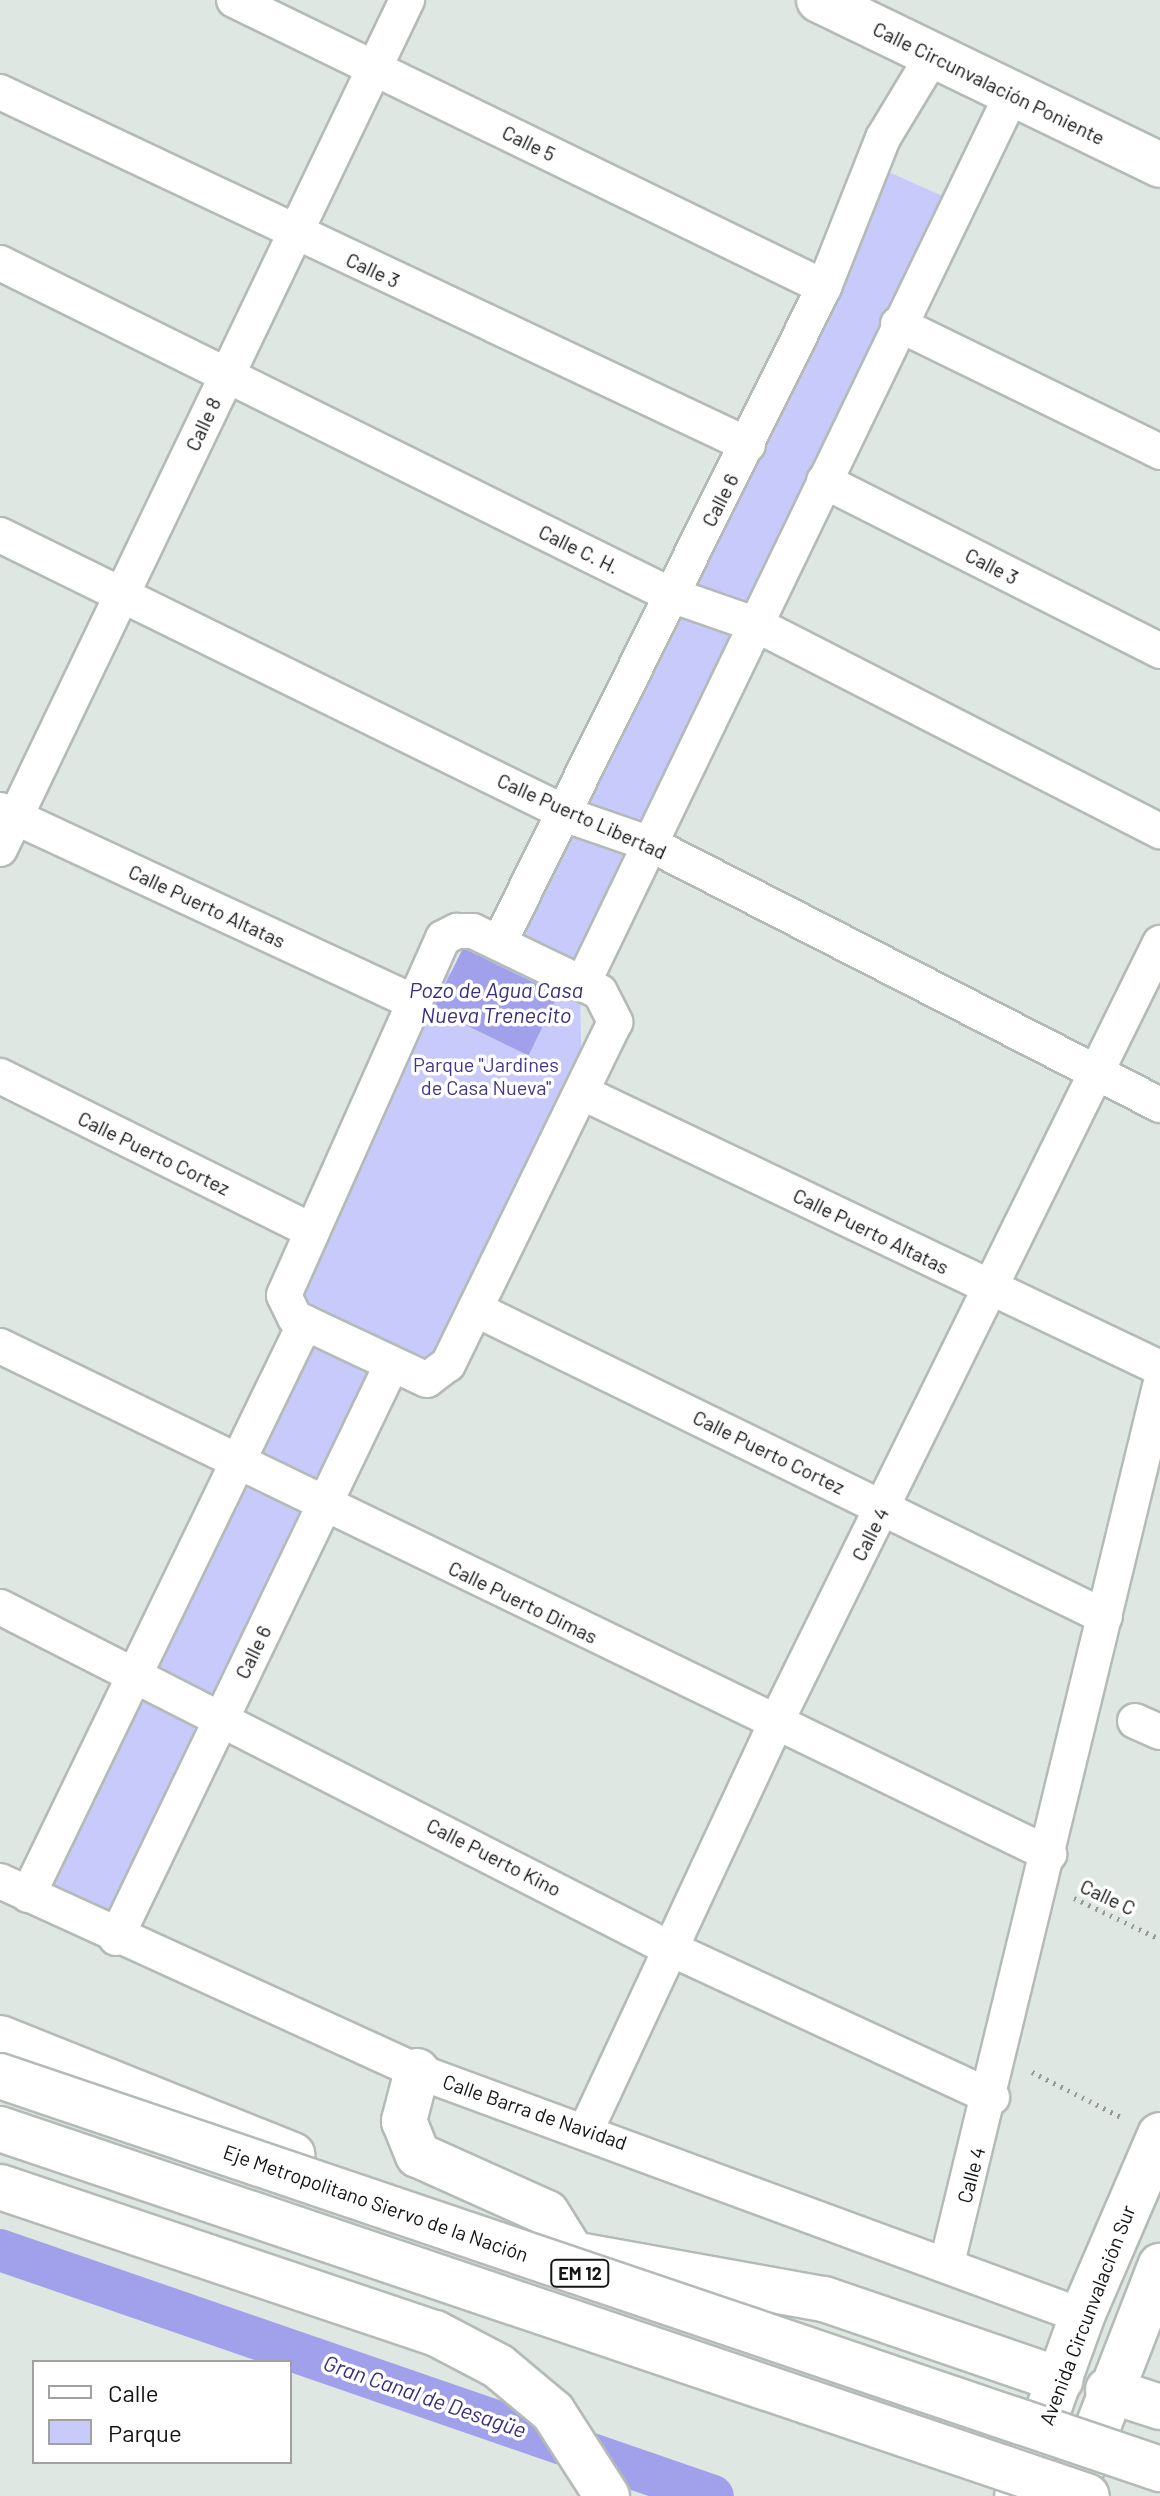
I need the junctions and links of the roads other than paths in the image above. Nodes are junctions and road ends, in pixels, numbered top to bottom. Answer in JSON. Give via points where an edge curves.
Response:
{"nodes":[{"id":1,"x":234,"y":0,"type":"edge"},
{"id":2,"x":407,"y":0,"type":"edge"},
{"id":3,"x":819,"y":0,"type":"edge"},
{"id":4,"x":933,"y":55,"type":"junction"},
{"id":5,"x":373,"y":67,"type":"junction"},
{"id":6,"x":0,"y":92,"type":"edge"},
{"id":7,"x":1012,"y":94,"type":"junction"},
{"id":8,"x":1160,"y":165,"type":"edge"},
{"id":9,"x":297,"y":234,"type":"junction"},
{"id":10,"x":0,"y":263,"type":"edge"},
{"id":11,"x":824,"y":287,"type":"junction"},
{"id":12,"x":898,"y":324,"type":"junction"},
{"id":13,"x":227,"y":374,"type":"junction"},
{"id":14,"x":748,"y":445,"type":"junction"},
{"id":15,"x":1160,"y":452,"type":"edge"},
{"id":16,"x":824,"y":481,"type":"junction"},
{"id":17,"x":0,"y":535,"type":"edge"},
{"id":18,"x":671,"y":595,"type":"junction"},
{"id":19,"x":122,"y":598,"type":"junction"},
{"id":20,"x":757,"y":625,"type":"junction"},
{"id":21,"x":1160,"y":651,"type":"edge"},
{"id":22,"x":565,"y":812,"type":"junction"},
{"id":23,"x":8,"y":814,"type":"edge"},
{"id":24,"x":1160,"y":831,"type":"edge"},
{"id":25,"x":650,"y":844,"type":"junction"},
{"id":26,"x":0,"y":849,"type":"edge"},
{"id":27,"x":499,"y":943,"type":"junction"},
{"id":28,"x":1160,"y":943,"type":"edge"},
{"id":29,"x":583,"y":983,"type":"junction"},
{"id":30,"x":414,"y":1002,"type":"junction"},
{"id":31,"x":1098,"y":1073,"type":"junction"},
{"id":32,"x":0,"y":1076,"type":"edge"},
{"id":33,"x":583,"y":1093,"type":"junction"},
{"id":34,"x":1160,"y":1105,"type":"edge"},
{"id":35,"x":308,"y":1229,"type":"junction"},
{"id":36,"x":994,"y":1290,"type":"junction"},
{"id":37,"x":475,"y":1309,"type":"junction"},
{"id":38,"x":295,"y":1314,"type":"junction"},
{"id":39,"x":0,"y":1346,"type":"edge"},
{"id":40,"x":391,"y":1366,"type":"junction"},
{"id":41,"x":1160,"y":1368,"type":"edge"},
{"id":42,"x":1160,"y":1386,"type":"edge"},
{"id":43,"x":237,"y":1463,"type":"junction"},
{"id":44,"x":1149,"y":1484,"type":"edge"},
{"id":45,"x":324,"y":1506,"type":"junction"},
{"id":46,"x":883,"y":1508,"type":"junction"},
{"id":47,"x":0,"y":1607,"type":"edge"},
{"id":48,"x":1105,"y":1617,"type":"junction"},
{"id":49,"x":135,"y":1671,"type":"junction"},
{"id":50,"x":221,"y":1717,"type":"junction"},
{"id":51,"x":775,"y":1724,"type":"junction"},
{"id":52,"x":1046,"y":1869,"type":"junction"},
{"id":53,"x":14,"y":1888,"type":"edge"},
{"id":54,"x":116,"y":1938,"type":"junction"},
{"id":55,"x":669,"y":1948,"type":"junction"},
{"id":56,"x":0,"y":2038,"type":"edge"},
{"id":57,"x":417,"y":2071,"type":"junction"},
{"id":58,"x":0,"y":2076,"type":"edge"},
{"id":59,"x":992,"y":2097,"type":"junction"},
{"id":60,"x":587,"y":2128,"type":"junction"},
{"id":61,"x":0,"y":2129,"type":"edge"},
{"id":62,"x":1160,"y":2135,"type":"edge"},
{"id":63,"x":0,"y":2187,"type":"edge"},
{"id":64,"x":573,"y":2255,"type":"junction"},
{"id":65,"x":947,"y":2263,"type":"junction"},
{"id":66,"x":1160,"y":2266,"type":"edge"},
{"id":67,"x":1082,"y":2316,"type":"junction"},
{"id":68,"x":1061,"y":2380,"type":"junction"},
{"id":69,"x":1108,"y":2390,"type":"junction"},
{"id":70,"x":1160,"y":2407,"type":"edge"},
{"id":71,"x":1160,"y":2469,"type":"edge"},
{"id":72,"x":607,"y":2496,"type":"edge"},
{"id":73,"x":1017,"y":2496,"type":"edge"},
{"id":74,"x":1071,"y":2496,"type":"edge"},
{"id":75,"x":1087,"y":2496,"type":"edge"}],
"edges":[{"from":1,"to":5,"type":"street","name":"Calle 5"},
{"from":2,"to":5,"type":"street","name":"Calle 8"},
{"from":3,"to":4,"type":"main road","name":"Calle Circunvalación Poniente"},
{"from":4,"to":7,"type":"main road","name":"Calle Circunvalación Poniente"},
{"from":4,"to":11,"type":"street","name":"Calle 6","via":[[883,138]]},
{"from":5,"to":9,"type":"street","name":"Calle 8"},
{"from":5,"to":11,"type":"street","name":"Calle 5"},
{"from":6,"to":9,"type":"street","name":"Calle 3"},
{"from":7,"to":8,"type":"main road","name":"Calle Circunvalación Poniente"},
{"from":7,"to":12,"type":"street"},
{"from":9,"to":13,"type":"street","name":"Calle 8"},
{"from":9,"to":14,"type":"street","name":"Calle 3"},
{"from":10,"to":13,"type":"street","name":"Calle C. H."},
{"from":11,"to":14,"type":"street","name":"Calle 6"},
{"from":12,"to":15,"type":"street"},
{"from":12,"to":16,"type":"street"},
{"from":13,"to":18,"type":"street","name":"Calle C. H."},
{"from":13,"to":19,"type":"street","name":"Calle 8"},
{"from":14,"to":18,"type":"street","name":"Calle 6"},
{"from":16,"to":20,"type":"street"},
{"from":16,"to":21,"type":"street","name":"Calle 3"},
{"from":17,"to":19,"type":"street","name":"Calle Puerto Libertad"},
{"from":18,"to":20,"type":"street","name":"Calle C. H."},
{"from":18,"to":22,"type":"street","name":"Calle 6"},
{"from":19,"to":22,"type":"street","name":"Calle Puerto Libertad"},
{"from":19,"to":23,"type":"street","name":"Calle 8"},
{"from":20,"to":24,"type":"street","name":"Calle C. H."},
{"from":20,"to":25,"type":"street"},
{"from":22,"to":25,"type":"street","name":"Calle Puerto Libertad"},
{"from":22,"to":27,"type":"street","name":"Calle 6"},
{"from":23,"to":26,"type":"street","name":"Calle 8"},
{"from":23,"to":30,"type":"street","name":"Calle Puerto Altatas"},
{"from":25,"to":29,"type":"street"},
{"from":25,"to":31,"type":"street","name":"Calle Puerto Libertad"},
{"from":27,"to":29,"type":"street"},
{"from":27,"to":30,"type":"street","via":[[465,929],[450,933]]},
{"from":28,"to":31,"type":"street","name":"Calle 4"},
{"from":29,"to":33,"type":"street","via":[[609,1002],[615,1022]]},
{"from":30,"to":35,"type":"street"},
{"from":31,"to":34,"type":"street","name":"Calle Puerto Libertad"},
{"from":31,"to":36,"type":"street","name":"Calle 4"},
{"from":32,"to":35,"type":"street","name":"Calle Puerto Cortez"},
{"from":33,"to":36,"type":"street","name":"Calle Puerto Altatas"},
{"from":33,"to":37,"type":"street"},
{"from":35,"to":38,"type":"street"},
{"from":36,"to":41,"type":"street","name":"Calle Puerto Altatas"},
{"from":36,"to":46,"type":"street","name":"Calle 4"},
{"from":37,"to":40,"type":"street","via":[[435,1378]]},
{"from":37,"to":46,"type":"street","name":"Calle Puerto Cortez"},
{"from":38,"to":40,"type":"street"},
{"from":38,"to":43,"type":"street"},
{"from":39,"to":43,"type":"street","name":"Calle Puerto Dimas"},
{"from":40,"to":45,"type":"street","name":"Calle 6"},
{"from":42,"to":44,"type":"street","name":"Calle 4"},
{"from":43,"to":45,"type":"street","name":"Calle Puerto Dimas"},
{"from":43,"to":49,"type":"street"},
{"from":44,"to":48,"type":"street","name":"Calle 4"},
{"from":45,"to":50,"type":"street","name":"Calle 6"},
{"from":45,"to":51,"type":"street","name":"Calle Puerto Dimas"},
{"from":46,"to":48,"type":"street","name":"Calle Puerto Cortez"},
{"from":46,"to":51,"type":"street","name":"Calle 4"},
{"from":47,"to":49,"type":"street","name":"Calle Puerto Kino"},
{"from":48,"to":52,"type":"street","name":"Calle 4"},
{"from":49,"to":50,"type":"street","name":"Calle Puerto Kino"},
{"from":49,"to":53,"type":"street"},
{"from":50,"to":54,"type":"street","name":"Calle 6"},
{"from":50,"to":55,"type":"street","name":"Calle Puerto Kino"},
{"from":51,"to":52,"type":"street","name":"Calle Puerto Dimas"},
{"from":51,"to":55,"type":"street","name":"Calle 4"},
{"from":52,"to":59,"type":"street","name":"Calle 4"},
{"from":53,"to":54,"type":"street","name":"Calle Barra de Navidad"},
{"from":54,"to":57,"type":"street","name":"Calle Barra de Navidad"},
{"from":55,"to":59,"type":"street","name":"Calle Puerto Kino"},
{"from":55,"to":60,"type":"street","name":"Calle 4"},
{"from":56,"to":64,"type":"main road","via":[[345,2176]]},
{"from":57,"to":60,"type":"street","name":"Calle Barra de Navidad"},
{"from":57,"to":64,"type":"main road","via":[[404,2121],[418,2155],[547,2213]]},
{"from":58,"to":71,"type":"main road","name":"Eje Metropolitano Siervo de la Nación","number":"EM 12","bridge":true},
{"from":59,"to":65,"type":"street","name":"Calle 4"},
{"from":60,"to":65,"type":"street","name":"Calle Barra de Navidad"},
{"from":61,"to":75,"type":"main road","number":"EM 12","bridge":true},
{"from":62,"to":67,"type":"main road","name":"Avenida Circunvalación Sur"},
{"from":63,"to":72,"type":"main road","via":[[435,2333],[498,2366],[553,2412]]},
{"from":64,"to":68,"type":"main road","via":[[824,2299]]},
{"from":65,"to":67,"type":"street","name":"Calle Barra de Navidad"},
{"from":66,"to":69,"type":"main road"},
{"from":67,"to":68,"type":"main road","name":"Avenida Circunvalación Sur"},
{"from":68,"to":73,"type":"main road","name":"Avenida Circunvalación Sur"},
{"from":69,"to":70,"type":"main road"},
{"from":69,"to":74,"type":"main road"}]}
